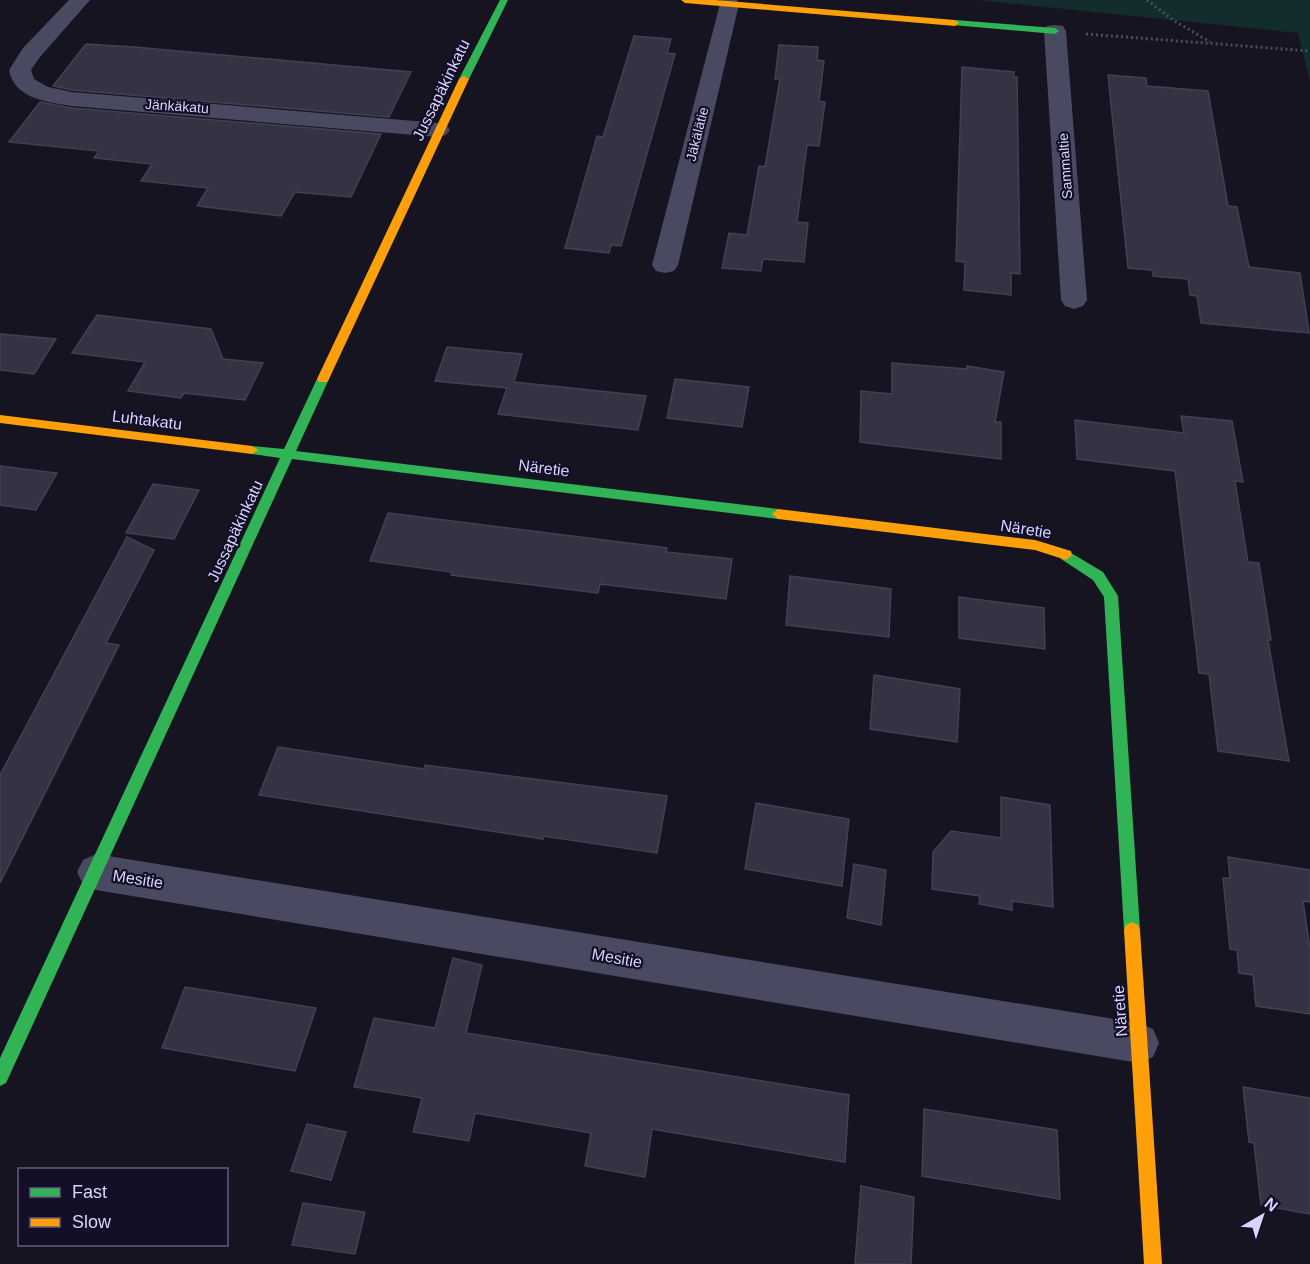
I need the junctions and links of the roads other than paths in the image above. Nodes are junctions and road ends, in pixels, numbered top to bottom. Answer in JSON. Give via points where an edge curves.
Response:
{"nodes":[{"id":1,"x":80,"y":0,"type":"edge"},
{"id":2,"x":504,"y":0,"type":"edge"},
{"id":3,"x":685,"y":0,"type":"edge"},
{"id":4,"x":729,"y":4,"type":"junction"},
{"id":5,"x":1055,"y":31,"type":"joint"},
{"id":6,"x":438,"y":130,"type":"junction"},
{"id":7,"x":665,"y":265,"type":"dead end"},
{"id":8,"x":1074,"y":300,"type":"dead end"},
{"id":9,"x":0,"y":419,"type":"edge"},
{"id":10,"x":289,"y":453,"type":"junction"},
{"id":11,"x":96,"y":872,"type":"junction"},
{"id":12,"x":1139,"y":1043,"type":"junction"},
{"id":13,"x":0,"y":1077,"type":"edge"},
{"id":14,"x":1153,"y":1264,"type":"edge"}],
"edges":[{"from":1,"to":6,"type":"street","name":"Jänkäkatu","via":[[20,70],[24,81],[38,91],[72,99]]},
{"from":2,"to":6,"type":"street","name":"Jussapäkinkatu"},
{"from":3,"to":4,"type":"street"},
{"from":4,"to":5,"type":"street"},
{"from":4,"to":7,"type":"street","name":"Jäkälätie"},
{"from":5,"to":8,"type":"street","name":"Sammaltie"},
{"from":6,"to":10,"type":"street","name":"Jussapäkinkatu"},
{"from":9,"to":10,"type":"street","name":"Luhtakatu"},
{"from":10,"to":11,"type":"street","name":"Jussapäkinkatu"},
{"from":10,"to":12,"type":"street","name":"Näretie","via":[[1035,545],[1080,561],[1101,578],[1111,596]]},
{"from":11,"to":12,"type":"street","name":"Mesitie"},
{"from":11,"to":13,"type":"street","name":"Jussapäkinkatu"},
{"from":12,"to":14,"type":"street","name":"Näretie"}]}
